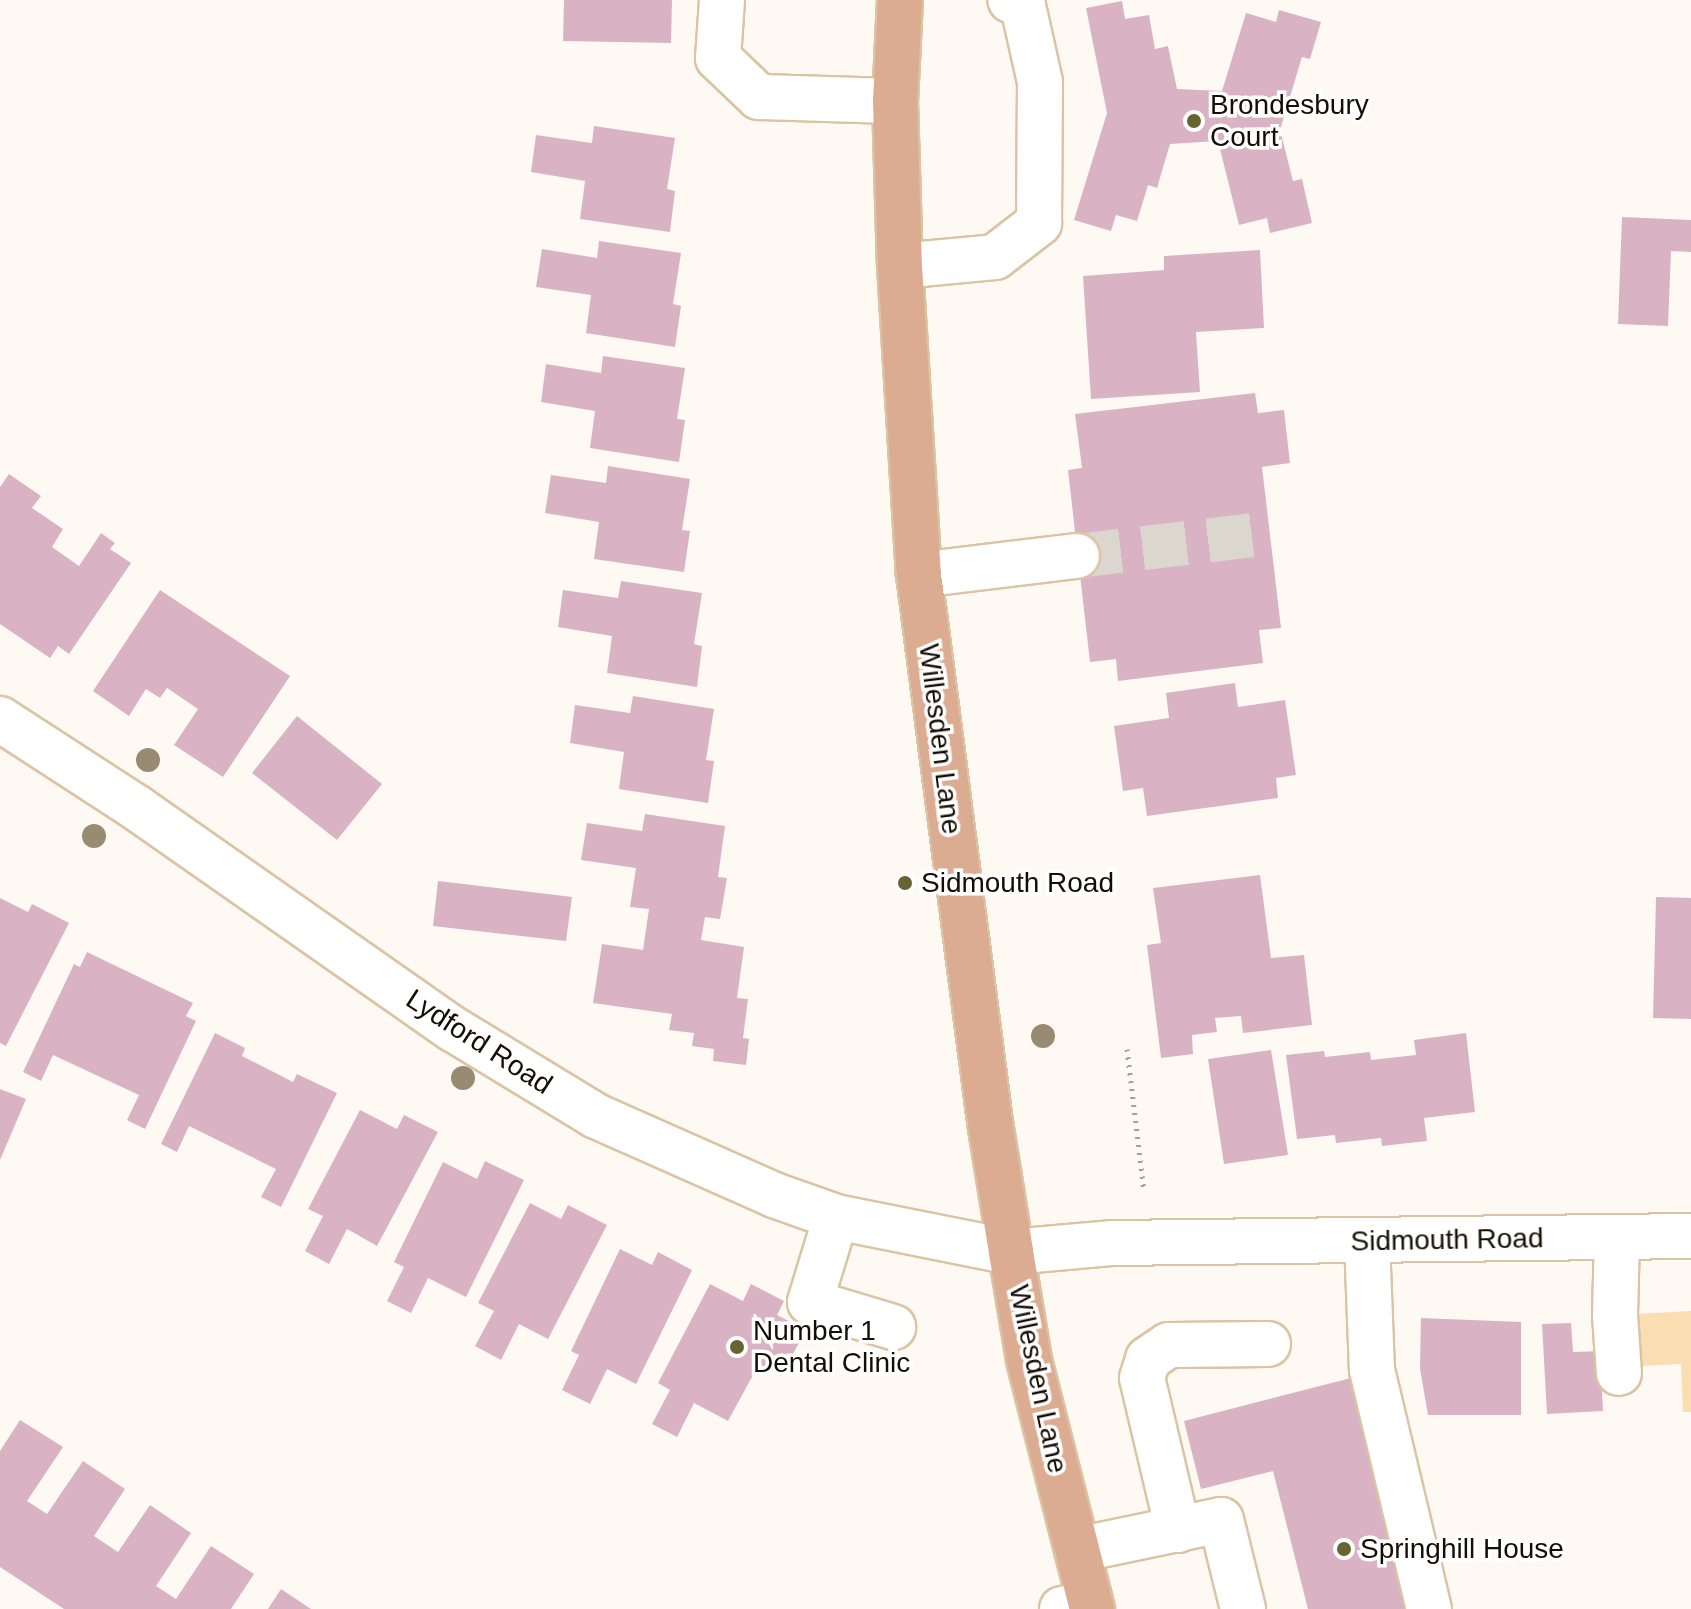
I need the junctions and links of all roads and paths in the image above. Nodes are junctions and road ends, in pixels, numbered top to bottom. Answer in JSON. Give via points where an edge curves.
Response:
{"nodes":[{"id":1,"x":722,"y":0,"type":"edge"},
{"id":2,"x":900,"y":0,"type":"edge"},
{"id":3,"x":1010,"y":0,"type":"edge"},
{"id":4,"x":895,"y":101,"type":"junction"},
{"id":5,"x":900,"y":266,"type":"junction"},
{"id":6,"x":1077,"y":556,"type":"tunnel mouth"},
{"id":7,"x":919,"y":575,"type":"junction"},
{"id":8,"x":0,"y":719,"type":"edge"},
{"id":9,"x":1127,"y":1049,"type":"dead end"},
{"id":10,"x":1145,"y":1200,"type":"dead end"},
{"id":11,"x":836,"y":1217,"type":"junction"},
{"id":12,"x":1691,"y":1236,"type":"edge"},
{"id":13,"x":1617,"y":1238,"type":"junction"},
{"id":14,"x":1367,"y":1241,"type":"junction"},
{"id":15,"x":1011,"y":1252,"type":"junction"},
{"id":16,"x":893,"y":1327,"type":"dead end"},
{"id":17,"x":1268,"y":1344,"type":"dead end"},
{"id":18,"x":1619,"y":1373,"type":"dead end"},
{"id":19,"x":1178,"y":1530,"type":"junction"},
{"id":20,"x":1077,"y":1550,"type":"junction"},
{"id":21,"x":1081,"y":1607,"type":"edge"},
{"id":22,"x":1243,"y":1609,"type":"edge"},
{"id":23,"x":1429,"y":1609,"type":"edge"}],
"edges":[{"from":1,"to":4,"type":"street","via":[[718,58],[759,97]]},
{"from":2,"to":4,"type":"main road","name":"Willesden Lane"},
{"from":3,"to":5,"type":"street","via":[[1023,6],[1040,82],[1039,223],[995,257]]},
{"from":4,"to":5,"type":"main road","name":"Willesden Lane"},
{"from":5,"to":7,"type":"main road","name":"Willesden Lane"},
{"from":6,"to":7,"type":"street"},
{"from":7,"to":15,"type":"main road","name":"Willesden Lane"},
{"from":8,"to":11,"type":"street","name":"Lydford Road","via":[[453,1029],[596,1116]]},
{"from":9,"to":10,"type":"path"},
{"from":11,"to":15,"type":"street","name":"Lydford Road"},
{"from":11,"to":16,"type":"street","via":[[810,1302]]},
{"from":12,"to":13,"type":"street","name":"Sidmouth Road"},
{"from":13,"to":14,"type":"street","name":"Sidmouth Road"},
{"from":13,"to":18,"type":"street"},
{"from":14,"to":15,"type":"street","name":"Sidmouth Road","via":[[1111,1243]]},
{"from":14,"to":23,"type":"street","via":[[1372,1370]]},
{"from":15,"to":20,"type":"main road","name":"Willesden Lane","via":[[1029,1360]]},
{"from":17,"to":19,"type":"street","via":[[1169,1345],[1148,1359],[1142,1378]]},
{"from":19,"to":20,"type":"street"},
{"from":19,"to":22,"type":"street","via":[[1221,1520]]},
{"from":20,"to":21,"type":"main road","name":"Willesden Lane"}]}
